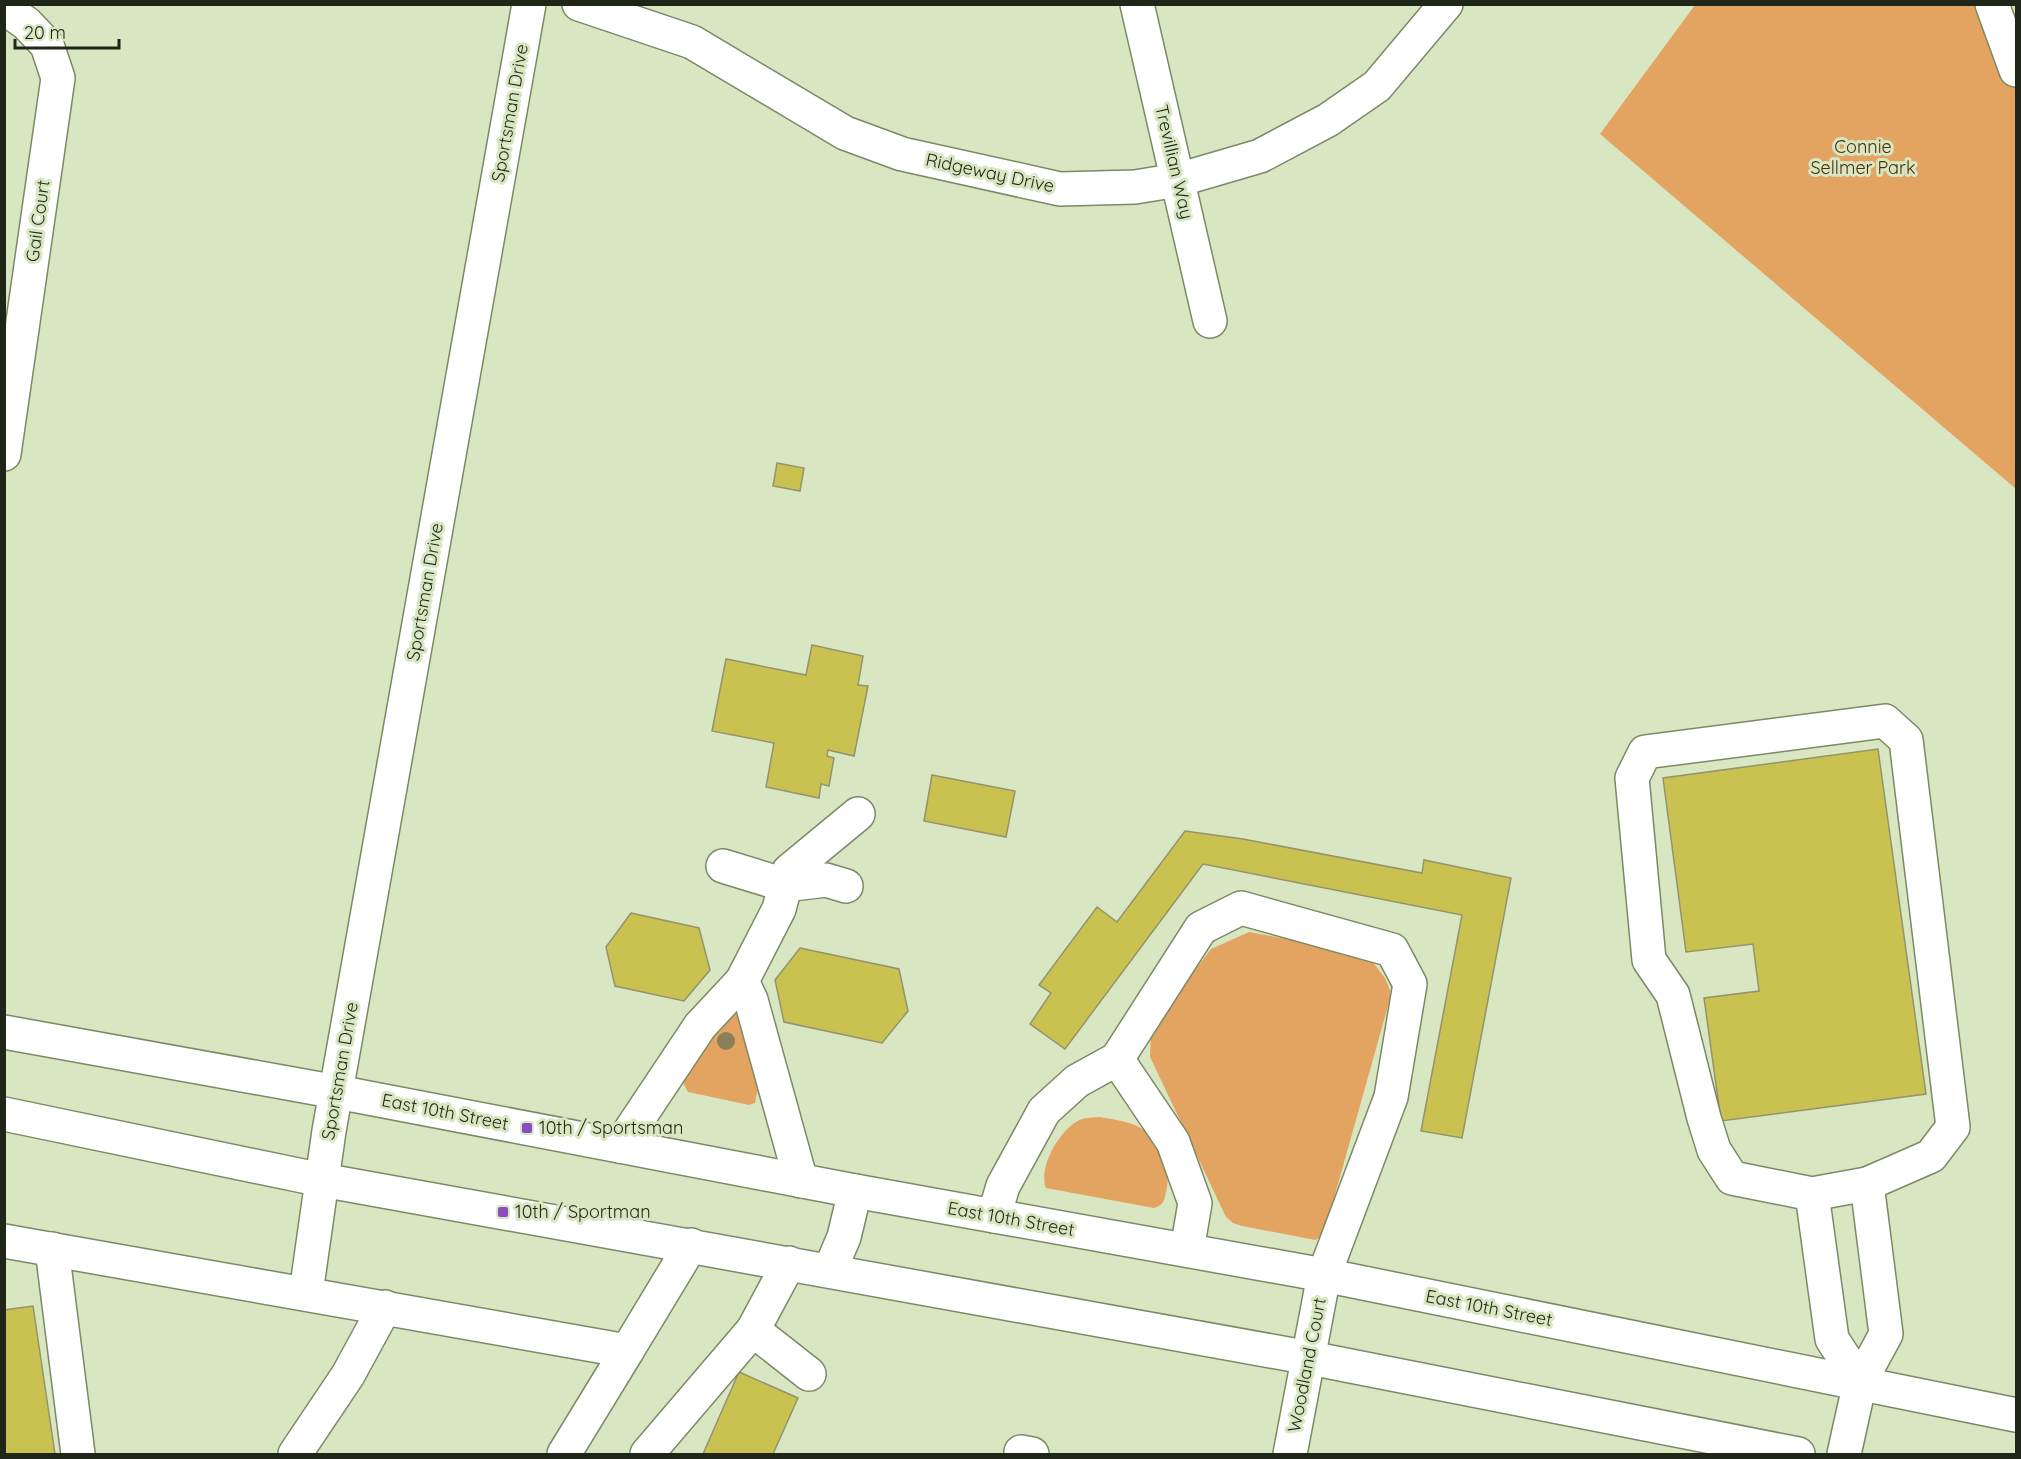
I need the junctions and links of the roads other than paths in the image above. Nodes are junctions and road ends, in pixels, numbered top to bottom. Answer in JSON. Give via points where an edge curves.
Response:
{"nodes":[{"id":1,"x":529,"y":4,"type":"edge"},
{"id":2,"x":579,"y":4,"type":"edge"},
{"id":3,"x":1137,"y":4,"type":"edge"},
{"id":4,"x":1446,"y":4,"type":"edge"},
{"id":5,"x":1992,"y":4,"type":"edge"},
{"id":6,"x":4,"y":8,"type":"edge"},
{"id":7,"x":2016,"y":70,"type":"edge"},
{"id":8,"x":1179,"y":180,"type":"junction"},
{"id":9,"x":1210,"y":321,"type":"dead end"},
{"id":10,"x":4,"y":454,"type":"edge"},
{"id":11,"x":858,"y":814,"type":"dead end"},
{"id":12,"x":723,"y":866,"type":"dead end"},
{"id":13,"x":785,"y":885,"type":"junction"},
{"id":14,"x":846,"y":886,"type":"dead end"},
{"id":15,"x":742,"y":981,"type":"junction"},
{"id":16,"x":4,"y":1032,"type":"edge"},
{"id":17,"x":1117,"y":1059,"type":"junction"},
{"id":18,"x":337,"y":1092,"type":"junction"},
{"id":19,"x":4,"y":1114,"type":"edge"},
{"id":20,"x":620,"y":1146,"type":"junction"},
{"id":21,"x":322,"y":1180,"type":"junction"},
{"id":22,"x":801,"y":1181,"type":"junction"},
{"id":23,"x":1868,"y":1185,"type":"junction"},
{"id":24,"x":855,"y":1191,"type":"junction"},
{"id":25,"x":1812,"y":1194,"type":"junction"},
{"id":26,"x":994,"y":1216,"type":"junction"},
{"id":27,"x":4,"y":1241,"type":"edge"},
{"id":28,"x":691,"y":1245,"type":"junction"},
{"id":29,"x":52,"y":1249,"type":"junction"},
{"id":30,"x":1187,"y":1250,"type":"junction"},
{"id":31,"x":789,"y":1263,"type":"junction"},
{"id":32,"x":830,"y":1270,"type":"junction"},
{"id":33,"x":1324,"y":1275,"type":"junction"},
{"id":34,"x":306,"y":1293,"type":"junction"},
{"id":35,"x":385,"y":1307,"type":"junction"},
{"id":36,"x":753,"y":1330,"type":"junction"},
{"id":37,"x":627,"y":1351,"type":"junction"},
{"id":38,"x":1310,"y":1358,"type":"junction"},
{"id":39,"x":809,"y":1374,"type":"dead end"},
{"id":40,"x":1860,"y":1382,"type":"junction"},
{"id":41,"x":2016,"y":1414,"type":"edge"},
{"id":42,"x":78,"y":1455,"type":"edge"},
{"id":43,"x":295,"y":1455,"type":"edge"},
{"id":44,"x":564,"y":1455,"type":"edge"},
{"id":45,"x":647,"y":1455,"type":"edge"},
{"id":46,"x":1290,"y":1455,"type":"edge"},
{"id":47,"x":1798,"y":1455,"type":"edge"},
{"id":48,"x":1844,"y":1455,"type":"edge"}],
"edges":[{"from":1,"to":18,"type":"main road","name":"Sportsman Drive"},
{"from":2,"to":8,"type":"main road","name":"Ridgeway Drive","via":[[692,42],[845,133],[902,154],[1060,189],[1135,187]]},
{"from":3,"to":8,"type":"main road","name":"Trevillian Way"},
{"from":4,"to":8,"type":"main road","name":"Ridgeway Drive","via":[[1377,86],[1328,120],[1260,156]]},
{"from":5,"to":7,"type":"main road"},
{"from":6,"to":10,"type":"main road","name":"Gail Court","via":[[47,45],[58,78]]},
{"from":8,"to":9,"type":"main road","name":"Trevillian Way"},
{"from":11,"to":13,"type":"main road","via":[[789,871]]},
{"from":12,"to":13,"type":"main road"},
{"from":13,"to":14,"type":"main road","via":[[826,880]]},
{"from":13,"to":15,"type":"main road","via":[[779,909]]},
{"from":15,"to":20,"type":"main road","via":[[700,1026]]},
{"from":15,"to":22,"type":"main road","via":[[751,1000]]},
{"from":16,"to":18,"type":"main road","name":"East 10th Street"},
{"from":17,"to":26,"type":"main road","via":[[1077,1081],[1044,1111],[1003,1186]]},
{"from":17,"to":30,"type":"main road","via":[[1173,1142],[1181,1163],[1195,1203]]},
{"from":17,"to":33,"type":"main road","name":"Woodland Court","via":[[1201,928],[1240,908],[1392,950],[1410,984],[1391,1097]]},
{"from":18,"to":20,"type":"main road","name":"East 10th Street"},
{"from":18,"to":21,"type":"main road","name":"Sportsman Drive"},
{"from":19,"to":21,"type":"main road"},
{"from":20,"to":22,"type":"main road","name":"East 10th Street"},
{"from":21,"to":28,"type":"main road"},
{"from":21,"to":34,"type":"main road","name":"Sportsman Drive"},
{"from":22,"to":24,"type":"main road","name":"East 10th Street"},
{"from":23,"to":25,"type":"main road"},
{"from":23,"to":25,"type":"main road","via":[[1931,1156],[1953,1127],[1906,740],[1886,721],[1645,752],[1632,778],[1649,960],[1673,995],[1714,1150],[1732,1179]]},
{"from":23,"to":40,"type":"main road","via":[[1886,1334]]},
{"from":24,"to":26,"type":"main road","name":"East 10th Street"},
{"from":24,"to":32,"type":"main road","via":[[844,1237]]},
{"from":25,"to":40,"type":"main road","via":[[1832,1339]]},
{"from":26,"to":30,"type":"main road","name":"East 10th Street"},
{"from":27,"to":29,"type":"main road"},
{"from":28,"to":31,"type":"main road"},
{"from":28,"to":37,"type":"main road"},
{"from":29,"to":34,"type":"main road"},
{"from":29,"to":42,"type":"main road"},
{"from":30,"to":33,"type":"main road","name":"East 10th Street"},
{"from":31,"to":32,"type":"main road"},
{"from":31,"to":36,"type":"main road"},
{"from":32,"to":38,"type":"main road"},
{"from":33,"to":38,"type":"main road","name":"Woodland Court"},
{"from":33,"to":40,"type":"main road","name":"East 10th Street"},
{"from":34,"to":35,"type":"main road"},
{"from":35,"to":37,"type":"main road"},
{"from":35,"to":43,"type":"main road","via":[[348,1375]]},
{"from":36,"to":39,"type":"main road"},
{"from":36,"to":45,"type":"main road"},
{"from":37,"to":44,"type":"main road"},
{"from":38,"to":46,"type":"main road","name":"Woodland Court"},
{"from":38,"to":47,"type":"main road"},
{"from":40,"to":41,"type":"main road","name":"East 10th Street"},
{"from":40,"to":48,"type":"main road"}]}
